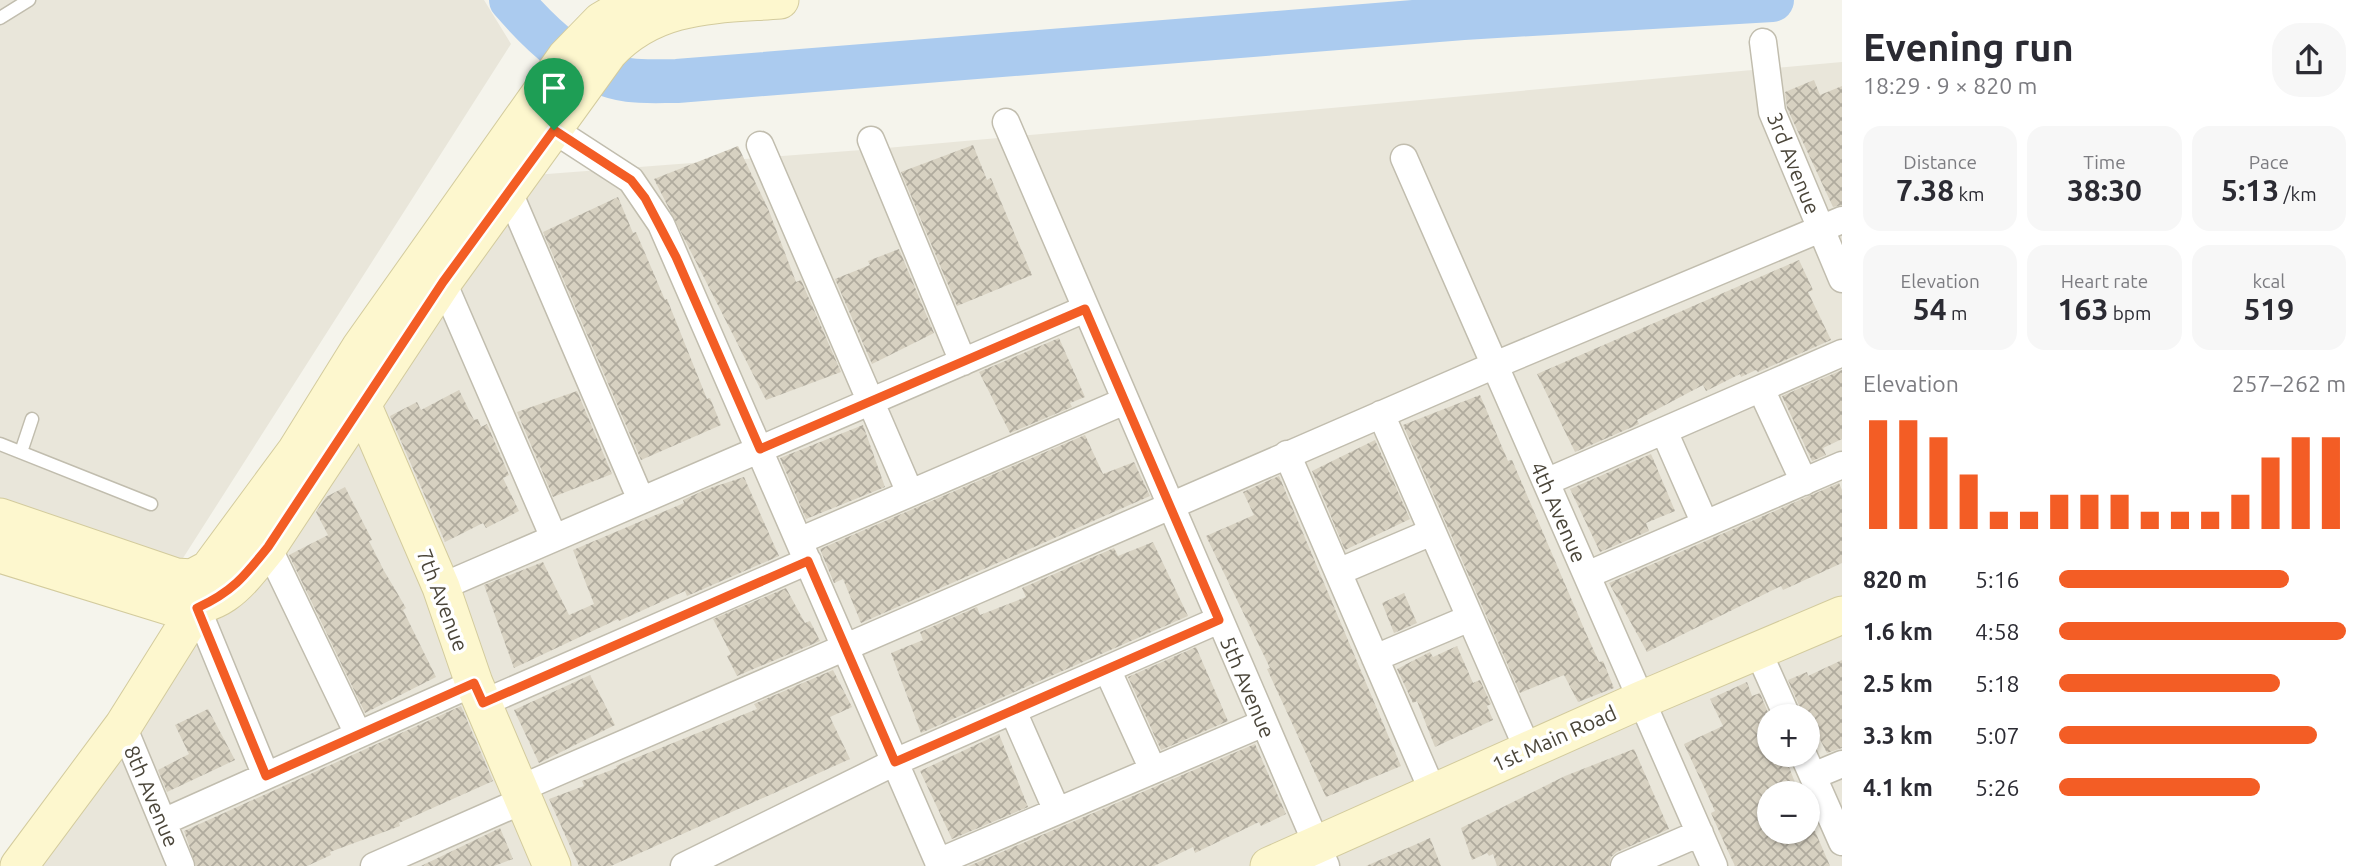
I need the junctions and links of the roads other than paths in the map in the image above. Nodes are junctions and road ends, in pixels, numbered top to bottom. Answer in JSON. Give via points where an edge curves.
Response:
{"nodes":[{"id":1,"x":29,"y":0,"type":"edge"},
{"id":2,"x":637,"y":0,"type":"edge"},
{"id":3,"x":780,"y":0,"type":"edge"},
{"id":4,"x":710,"y":3,"type":"edge"},
{"id":5,"x":0,"y":18,"type":"edge"},
{"id":6,"x":613,"y":27,"type":"junction"},
{"id":7,"x":1763,"y":42,"type":"dead end"},
{"id":8,"x":555,"y":109,"type":"junction"},
{"id":9,"x":1006,"y":122,"type":"dead end"},
{"id":10,"x":872,"y":140,"type":"dead end"},
{"id":11,"x":760,"y":145,"type":"dead end"},
{"id":12,"x":1404,"y":158,"type":"dead end"},
{"id":13,"x":509,"y":192,"type":"junction"},
{"id":14,"x":1831,"y":225,"type":"edge"},
{"id":15,"x":1842,"y":279,"type":"edge"},
{"id":16,"x":443,"y":282,"type":"junction"},
{"id":17,"x":1085,"y":309,"type":"junction"},
{"id":18,"x":1842,"y":354,"type":"edge"},
{"id":19,"x":963,"y":362,"type":"junction"},
{"id":20,"x":1495,"y":365,"type":"junction"},
{"id":21,"x":1761,"y":388,"type":"junction"},
{"id":22,"x":349,"y":393,"type":"junction"},
{"id":23,"x":871,"y":401,"type":"junction"},
{"id":24,"x":1125,"y":401,"type":"junction"},
{"id":25,"x":1381,"y":414,"type":"junction"},
{"id":26,"x":32,"y":419,"type":"dead end"},
{"id":27,"x":1664,"y":431,"type":"junction"},
{"id":28,"x":0,"y":444,"type":"edge"},
{"id":29,"x":760,"y":449,"type":"junction"},
{"id":30,"x":21,"y":452,"type":"junction"},
{"id":31,"x":1287,"y":454,"type":"junction"},
{"id":32,"x":1842,"y":465,"type":"edge"},
{"id":33,"x":1546,"y":482,"type":"junction"},
{"id":34,"x":1804,"y":482,"type":"junction"},
{"id":35,"x":910,"y":493,"type":"junction"},
{"id":36,"x":641,"y":500,"type":"junction"},
{"id":37,"x":150,"y":503,"type":"dead end"},
{"id":38,"x":1169,"y":505,"type":"junction"},
{"id":39,"x":0,"y":517,"type":"edge"},
{"id":40,"x":1705,"y":524,"type":"junction"},
{"id":41,"x":1432,"y":532,"type":"junction"},
{"id":42,"x":554,"y":538,"type":"junction"},
{"id":43,"x":268,"y":547,"type":"junction"},
{"id":44,"x":804,"y":551,"type":"junction"},
{"id":45,"x":0,"y":554,"type":"edge"},
{"id":46,"x":1338,"y":572,"type":"junction"},
{"id":47,"x":1587,"y":575,"type":"junction"},
{"id":48,"x":441,"y":587,"type":"junction"},
{"id":49,"x":195,"y":593,"type":"junction"},
{"id":50,"x":1842,"y":615,"type":"edge"},
{"id":51,"x":1470,"y":618,"type":"junction"},
{"id":52,"x":1219,"y":620,"type":"junction"},
{"id":53,"x":844,"y":646,"type":"junction"},
{"id":54,"x":1758,"y":650,"type":"junction"},
{"id":55,"x":1375,"y":658,"type":"junction"},
{"id":56,"x":1107,"y":669,"type":"junction"},
{"id":57,"x":479,"y":693,"type":"junction"},
{"id":58,"x":1641,"y":699,"type":"junction"},
{"id":59,"x":1782,"y":704,"type":"edge"},
{"id":60,"x":1013,"y":711,"type":"junction"},
{"id":61,"x":1264,"y":723,"type":"junction"},
{"id":62,"x":123,"y":726,"type":"junction"},
{"id":63,"x":358,"y":734,"type":"junction"},
{"id":64,"x":1528,"y":750,"type":"junction"},
{"id":65,"x":895,"y":762,"type":"junction"},
{"id":66,"x":1842,"y":764,"type":"edge"},
{"id":67,"x":1820,"y":765,"type":"edge"},
{"id":68,"x":1809,"y":767,"type":"edge"},
{"id":69,"x":1153,"y":770,"type":"junction"},
{"id":70,"x":266,"y":776,"type":"junction"},
{"id":71,"x":1433,"y":792,"type":"junction"},
{"id":72,"x":522,"y":794,"type":"junction"},
{"id":73,"x":1057,"y":811,"type":"junction"},
{"id":74,"x":163,"y":822,"type":"junction"},
{"id":75,"x":1700,"y":833,"type":"junction"},
{"id":76,"x":1842,"y":842,"type":"edge"},
{"id":77,"x":1321,"y":855,"type":"edge"},
{"id":78,"x":939,"y":864,"type":"edge"},
{"id":79,"x":19,"y":866,"type":"edge"},
{"id":80,"x":181,"y":866,"type":"edge"},
{"id":81,"x":374,"y":866,"type":"edge"},
{"id":82,"x":552,"y":866,"type":"edge"},
{"id":83,"x":684,"y":866,"type":"edge"},
{"id":84,"x":1269,"y":866,"type":"edge"},
{"id":85,"x":1624,"y":866,"type":"edge"},
{"id":86,"x":1714,"y":866,"type":"edge"}],
"edges":[{"from":1,"to":5,"type":"lane"},
{"from":2,"to":6,"type":"street"},
{"from":3,"to":4,"type":"street"},
{"from":4,"to":6,"type":"street"},
{"from":6,"to":8,"type":"street","via":[[580,40]]},
{"from":7,"to":14,"type":"street","name":"3rd Avenue","via":[[1772,112]]},
{"from":8,"to":13,"type":"street"},
{"from":8,"to":22,"type":"street"},
{"from":8,"to":29,"type":"street","via":[[645,198],[676,257]]},
{"from":9,"to":17,"type":"street","name":"5th Avenue"},
{"from":10,"to":19,"type":"street"},
{"from":11,"to":23,"type":"street"},
{"from":12,"to":20,"type":"street","name":"4th Avenue"},
{"from":13,"to":16,"type":"street"},
{"from":13,"to":36,"type":"street"},
{"from":14,"to":15,"type":"street","name":"3rd Avenue"},
{"from":14,"to":20,"type":"street"},
{"from":16,"to":22,"type":"street"},
{"from":16,"to":42,"type":"street"},
{"from":17,"to":19,"type":"street"},
{"from":17,"to":24,"type":"street","name":"5th Avenue"},
{"from":18,"to":21,"type":"street"},
{"from":19,"to":23,"type":"street"},
{"from":20,"to":25,"type":"street"},
{"from":20,"to":33,"type":"street","name":"4th Avenue"},
{"from":21,"to":27,"type":"street"},
{"from":21,"to":34,"type":"street"},
{"from":22,"to":43,"type":"street"},
{"from":22,"to":48,"type":"street","name":"7th Avenue"},
{"from":22,"to":49,"type":"street","via":[[296,451]]},
{"from":23,"to":29,"type":"street"},
{"from":23,"to":35,"type":"street"},
{"from":24,"to":35,"type":"street"},
{"from":24,"to":38,"type":"street","name":"5th Avenue"},
{"from":25,"to":31,"type":"street"},
{"from":25,"to":41,"type":"street"},
{"from":26,"to":30,"type":"lane"},
{"from":27,"to":33,"type":"street"},
{"from":27,"to":40,"type":"street"},
{"from":28,"to":30,"type":"lane"},
{"from":29,"to":36,"type":"street"},
{"from":29,"to":44,"type":"street"},
{"from":30,"to":37,"type":"lane"},
{"from":31,"to":38,"type":"street"},
{"from":31,"to":46,"type":"street"},
{"from":32,"to":34,"type":"street"},
{"from":33,"to":47,"type":"street","name":"4th Avenue"},
{"from":34,"to":40,"type":"street"},
{"from":35,"to":44,"type":"street"},
{"from":36,"to":42,"type":"street"},
{"from":38,"to":52,"type":"street","name":"5th Avenue"},
{"from":38,"to":53,"type":"street"},
{"from":39,"to":49,"type":"street","via":[[176,577]]},
{"from":40,"to":47,"type":"street"},
{"from":41,"to":46,"type":"street"},
{"from":41,"to":51,"type":"street"},
{"from":42,"to":48,"type":"street"},
{"from":43,"to":49,"type":"street","via":[[225,595]]},
{"from":43,"to":63,"type":"street"},
{"from":44,"to":53,"type":"street"},
{"from":44,"to":57,"type":"street"},
{"from":45,"to":49,"type":"street","via":[[172,607]]},
{"from":46,"to":55,"type":"street"},
{"from":47,"to":58,"type":"street","name":"4th Avenue"},
{"from":48,"to":57,"type":"street","name":"7th Avenue"},
{"from":49,"to":62,"type":"street"},
{"from":49,"to":70,"type":"street"},
{"from":50,"to":54,"type":"street","name":"1st Main Road"},
{"from":51,"to":55,"type":"street"},
{"from":51,"to":64,"type":"street"},
{"from":52,"to":56,"type":"street"},
{"from":52,"to":61,"type":"street","name":"5th Avenue"},
{"from":53,"to":65,"type":"street"},
{"from":53,"to":72,"type":"street"},
{"from":54,"to":58,"type":"street","name":"1st Main Road"},
{"from":54,"to":59,"type":"street"},
{"from":55,"to":71,"type":"street"},
{"from":56,"to":60,"type":"street"},
{"from":56,"to":69,"type":"street"},
{"from":57,"to":63,"type":"street"},
{"from":57,"to":72,"type":"street","name":"7th Avenue"},
{"from":58,"to":64,"type":"street","name":"1st Main Road"},
{"from":58,"to":75,"type":"street","name":"4th Avenue"},
{"from":60,"to":65,"type":"street"},
{"from":60,"to":73,"type":"street"},
{"from":61,"to":69,"type":"street"},
{"from":61,"to":77,"type":"street","name":"5th Avenue"},
{"from":62,"to":74,"type":"street","name":"8th Avenue"},
{"from":62,"to":79,"type":"street"},
{"from":63,"to":70,"type":"street"},
{"from":64,"to":71,"type":"street","name":"1st Main Road"},
{"from":65,"to":78,"type":"street"},
{"from":65,"to":83,"type":"street"},
{"from":66,"to":67,"type":"street"},
{"from":68,"to":76,"type":"street"},
{"from":69,"to":73,"type":"street"},
{"from":70,"to":74,"type":"street"},
{"from":71,"to":77,"type":"street","name":"1st Main Road"},
{"from":72,"to":81,"type":"street"},
{"from":72,"to":82,"type":"street","name":"7th Avenue"},
{"from":73,"to":78,"type":"street"},
{"from":74,"to":80,"type":"street","name":"8th Avenue"},
{"from":75,"to":85,"type":"street"},
{"from":75,"to":86,"type":"street","name":"4th Avenue"},
{"from":77,"to":84,"type":"street","name":"1st Main Road"}]}
